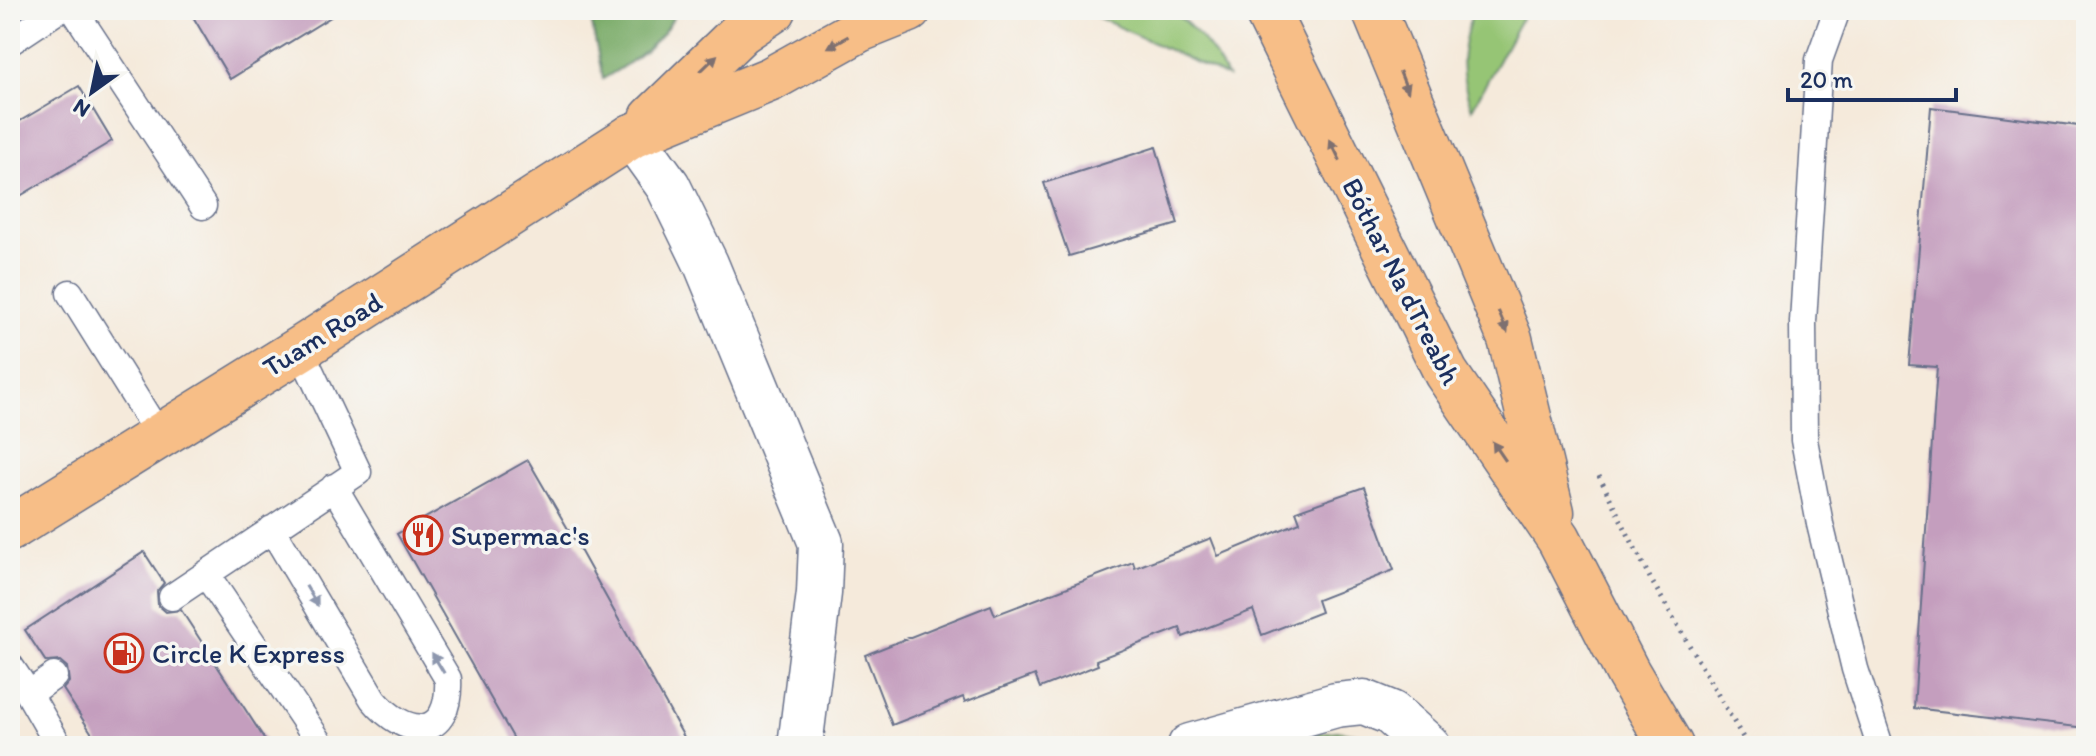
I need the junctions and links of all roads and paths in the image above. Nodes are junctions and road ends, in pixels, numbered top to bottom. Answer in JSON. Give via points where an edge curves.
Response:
{"nodes":[{"id":1,"x":58,"y":10,"type":"edge"},
{"id":2,"x":74,"y":10,"type":"edge"},
{"id":3,"x":774,"y":10,"type":"edge"},
{"id":4,"x":909,"y":10,"type":"edge"},
{"id":5,"x":1266,"y":10,"type":"edge"},
{"id":6,"x":1374,"y":10,"type":"edge"},
{"id":7,"x":1837,"y":10,"type":"edge"},
{"id":8,"x":10,"y":42,"type":"edge"},
{"id":9,"x":632,"y":136,"type":"junction"},
{"id":10,"x":203,"y":206,"type":"dead end"},
{"id":11,"x":70,"y":293,"type":"dead end"},
{"id":12,"x":300,"y":349,"type":"junction"},
{"id":13,"x":160,"y":437,"type":"junction"},
{"id":14,"x":334,"y":487,"type":"junction"},
{"id":15,"x":10,"y":529,"type":"edge"},
{"id":16,"x":272,"y":529,"type":"junction"},
{"id":17,"x":1559,"y":539,"type":"junction"},
{"id":18,"x":206,"y":574,"type":"junction"},
{"id":19,"x":172,"y":597,"type":"dead end"},
{"id":20,"x":10,"y":666,"type":"edge"},
{"id":21,"x":54,"y":676,"type":"dead end"},
{"id":22,"x":29,"y":694,"type":"junction"},
{"id":23,"x":59,"y":746,"type":"edge"},
{"id":24,"x":322,"y":746,"type":"edge"},
{"id":25,"x":800,"y":746,"type":"edge"},
{"id":26,"x":1190,"y":746,"type":"edge"},
{"id":27,"x":1428,"y":746,"type":"edge"},
{"id":28,"x":1671,"y":746,"type":"edge"},
{"id":29,"x":1880,"y":746,"type":"edge"}],
"edges":[{"from":1,"to":8,"type":"lane"},
{"from":2,"to":10,"type":"lane"},
{"from":9,"to":3,"type":"main road","name":"Tuam Road","one_way":true,"via":[[741,32]]},
{"from":4,"to":9,"type":"main road","name":"Tuam Road","one_way":true,"via":[[859,30],[771,79]]},
{"from":17,"to":5,"type":"main road","name":"Bóthar Na dTreabh","one_way":true,"via":[[1446,373]]},
{"from":6,"to":17,"type":"main road","name":"Bóthar Na dTreabh","one_way":true,"via":[[1510,339]]},
{"from":7,"to":29,"type":"lane","via":[[1819,60],[1803,322],[1804,440],[1848,640]]},
{"from":9,"to":12,"type":"main road","name":"Tuam Road"},
{"from":9,"to":25,"type":"street","via":[[668,186],[706,264],[821,543]]},
{"from":11,"to":13,"type":"lane"},
{"from":12,"to":13,"type":"main road","name":"Tuam Road"},
{"from":12,"to":14,"type":"lane","via":[[358,472]]},
{"from":13,"to":15,"type":"main road","name":"Tuam Road"},
{"from":14,"to":16,"type":"lane"},
{"from":16,"to":14,"type":"lane","one_way":true,"via":[[373,699],[398,723],[426,728],[449,700],[448,679]]},
{"from":16,"to":18,"type":"lane"},
{"from":17,"to":28,"type":"main road","name":"Bóthar Na dTreabh"},
{"from":18,"to":19,"type":"lane"},
{"from":18,"to":24,"type":"lane"},
{"from":20,"to":22,"type":"lane"},
{"from":21,"to":22,"type":"lane"},
{"from":22,"to":23,"type":"lane"},
{"from":26,"to":27,"type":"street","via":[[1364,702],[1391,713]]}]}
